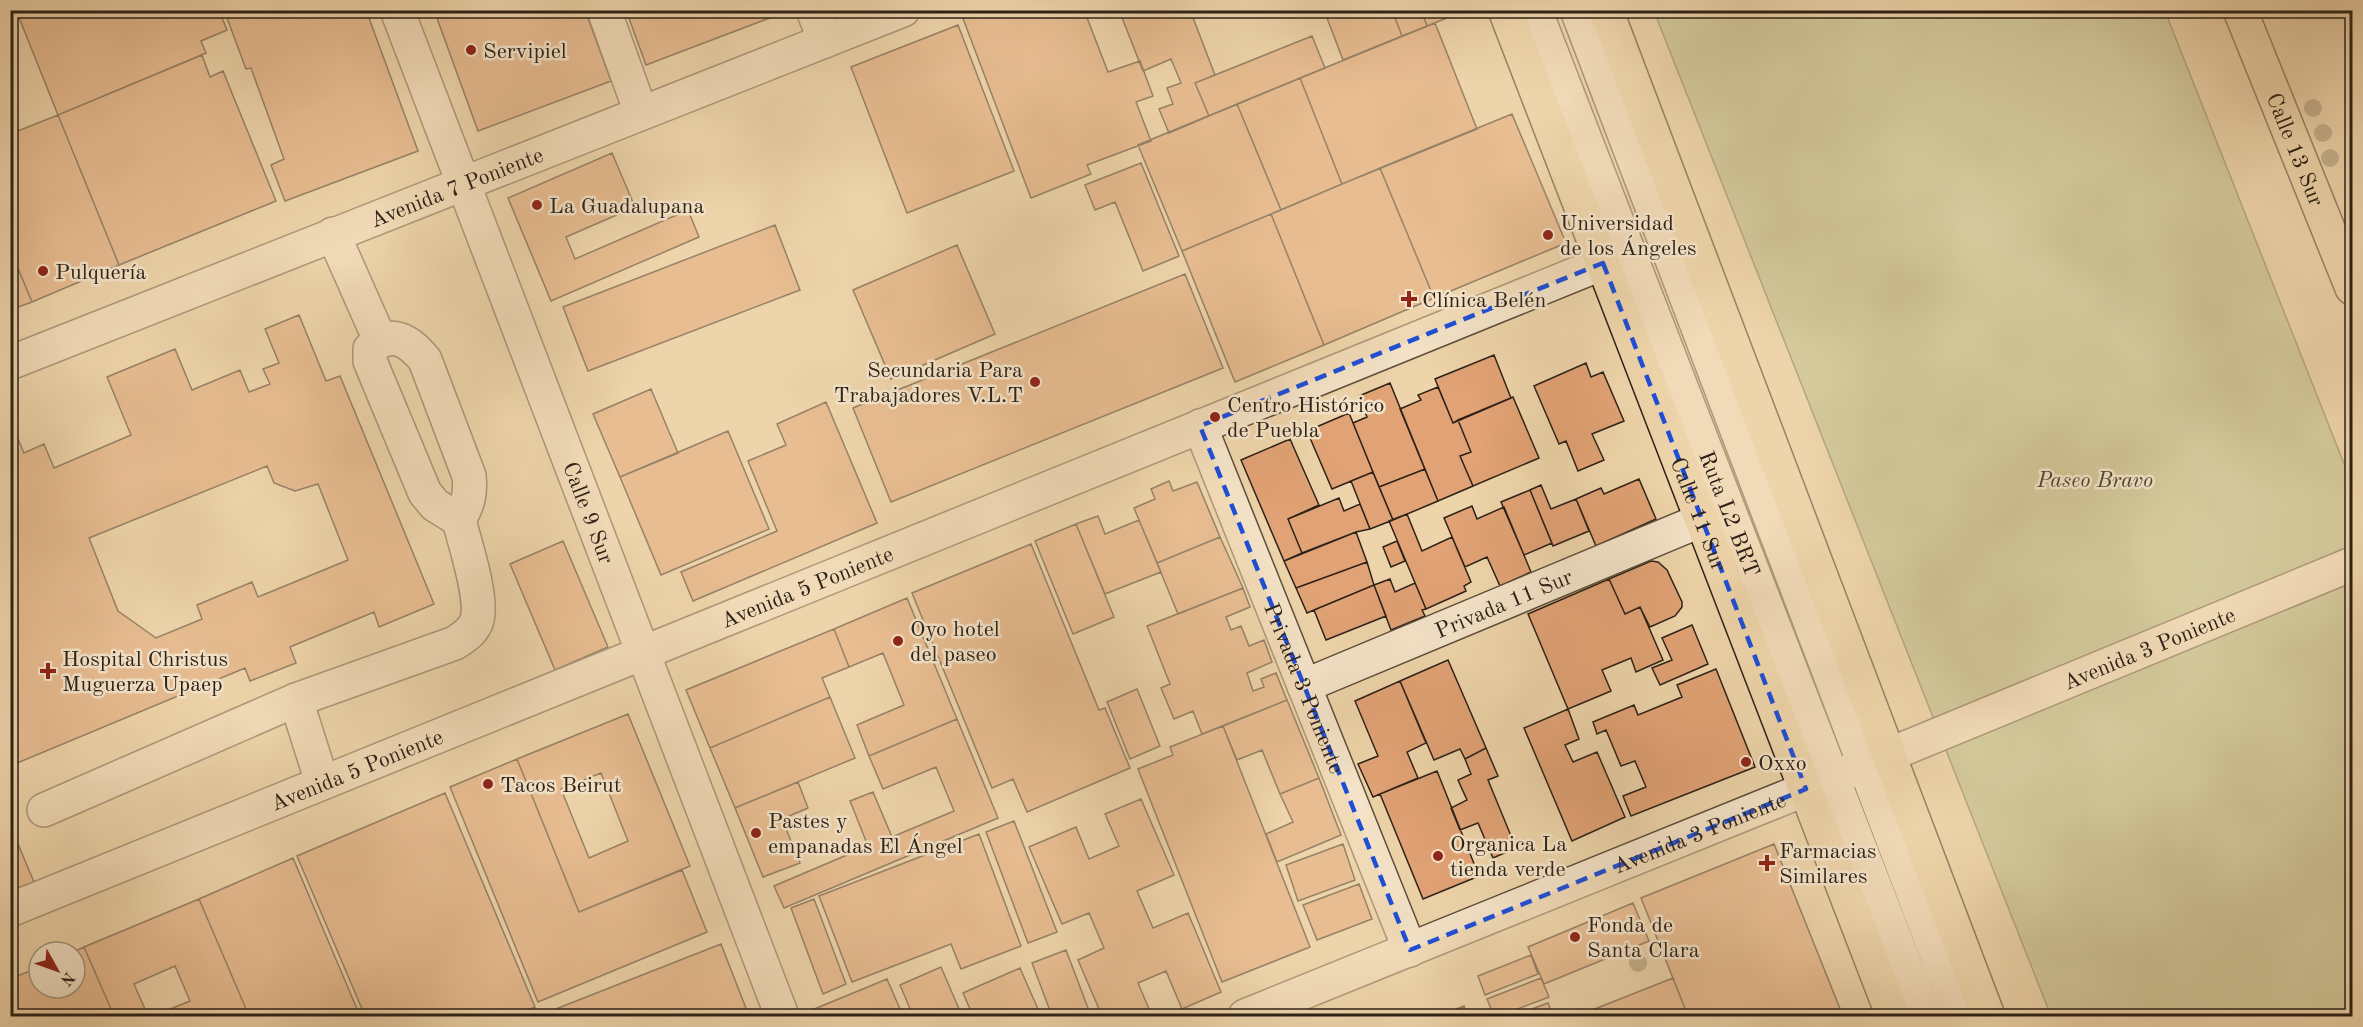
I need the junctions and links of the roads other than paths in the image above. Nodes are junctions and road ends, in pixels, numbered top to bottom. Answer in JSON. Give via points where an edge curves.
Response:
{"nodes":[{"id":1,"x":397,"y":10,"type":"edge"},
{"id":2,"x":604,"y":10,"type":"edge"},
{"id":3,"x":813,"y":10,"type":"edge"},
{"id":4,"x":903,"y":10,"type":"edge"},
{"id":5,"x":1505,"y":10,"type":"edge"},
{"id":6,"x":1535,"y":10,"type":"edge"},
{"id":7,"x":1577,"y":10,"type":"edge"},
{"id":8,"x":1606,"y":10,"type":"edge"},
{"id":9,"x":2240,"y":10,"type":"edge"},
{"id":10,"x":825,"y":41,"type":"junction"},
{"id":11,"x":641,"y":113,"type":"junction"},
{"id":12,"x":462,"y":183,"type":"junction"},
{"id":13,"x":333,"y":234,"type":"junction"},
{"id":14,"x":1603,"y":263,"type":"junction"},
{"id":15,"x":2352,"y":288,"type":"edge"},
{"id":16,"x":380,"y":340,"type":"junction"},
{"id":17,"x":10,"y":363,"type":"edge"},
{"id":18,"x":1200,"y":426,"type":"junction"},
{"id":19,"x":459,"y":520,"type":"junction"},
{"id":20,"x":1702,"y":520,"type":"junction"},
{"id":21,"x":2352,"y":564,"type":"edge"},
{"id":22,"x":643,"y":652,"type":"junction"},
{"id":23,"x":1304,"y":686,"type":"junction"},
{"id":24,"x":296,"y":700,"type":"junction"},
{"id":25,"x":1877,"y":760,"type":"junction"},
{"id":26,"x":322,"y":782,"type":"junction"},
{"id":27,"x":1819,"y":784,"type":"junction"},
{"id":28,"x":44,"y":810,"type":"dead end"},
{"id":29,"x":10,"y":910,"type":"edge"},
{"id":30,"x":1410,"y":950,"type":"junction"},
{"id":31,"x":782,"y":1017,"type":"edge"},
{"id":32,"x":1245,"y":1017,"type":"edge"},
{"id":33,"x":1893,"y":1017,"type":"edge"},
{"id":34,"x":1924,"y":1017,"type":"edge"},
{"id":35,"x":1960,"y":1017,"type":"edge"},
{"id":36,"x":1988,"y":1017,"type":"edge"}],
"edges":[{"from":1,"to":12,"type":"street","name":"Calle 9 Sur"},
{"from":2,"to":11,"type":"street"},
{"from":3,"to":10,"type":"street"},
{"from":4,"to":10,"type":"street","name":"Avenida 7 Poniente"},
{"from":5,"to":14,"type":"main road","name":"Calle 11 Sur"},
{"from":6,"to":27,"type":"street","name":"Ruta L2 BRT"},
{"from":7,"to":25,"type":"street","name":"Ruta L2 BRT"},
{"from":8,"to":25,"type":"main road"},
{"from":9,"to":15,"type":"main road","name":"Calle 13 Sur"},
{"from":10,"to":11,"type":"street","name":"Avenida 7 Poniente"},
{"from":11,"to":12,"type":"street","name":"Avenida 7 Poniente"},
{"from":12,"to":13,"type":"street","name":"Avenida 7 Poniente"},
{"from":12,"to":22,"type":"street","name":"Calle 9 Sur"},
{"from":13,"to":16,"type":"street"},
{"from":13,"to":17,"type":"street","name":"Avenida 7 Poniente"},
{"from":14,"to":18,"type":"street","name":"Avenida 5 Poniente"},
{"from":14,"to":20,"type":"main road","name":"Calle 11 Sur"},
{"from":16,"to":19,"type":"street","via":[[370,349],[370,362],[425,494]]},
{"from":16,"to":19,"type":"street","via":[[399,338],[414,346],[425,360],[469,476],[471,492]]},
{"from":18,"to":22,"type":"street","name":"Avenida 5 Poniente"},
{"from":18,"to":23,"type":"street","name":"Privada 3 Poniente"},
{"from":19,"to":24,"type":"street","via":[[479,604],[477,622],[469,635],[455,644]]},
{"from":20,"to":23,"type":"street","name":"Privada 11 Sur"},
{"from":20,"to":27,"type":"main road","name":"Calle 11 Sur"},
{"from":21,"to":25,"type":"street","name":"Avenida 3 Poniente"},
{"from":22,"to":26,"type":"street","name":"Avenida 5 Poniente"},
{"from":22,"to":31,"type":"street","name":"Calle 9 Sur"},
{"from":23,"to":30,"type":"street","name":"Privada 3 Poniente"},
{"from":24,"to":26,"type":"street"},
{"from":24,"to":28,"type":"street"},
{"from":25,"to":27,"type":"street","name":"Avenida 3 Poniente"},
{"from":25,"to":35,"type":"street","name":"Ruta L2 BRT"},
{"from":25,"to":36,"type":"main road"},
{"from":26,"to":29,"type":"street","name":"Avenida 5 Poniente"},
{"from":27,"to":30,"type":"street","name":"Avenida 3 Poniente"},
{"from":27,"to":33,"type":"main road","name":"Calle 11 Sur"},
{"from":27,"to":34,"type":"street","name":"Ruta L2 BRT"},
{"from":30,"to":32,"type":"street","name":"Avenida 3 Poniente"}]}
